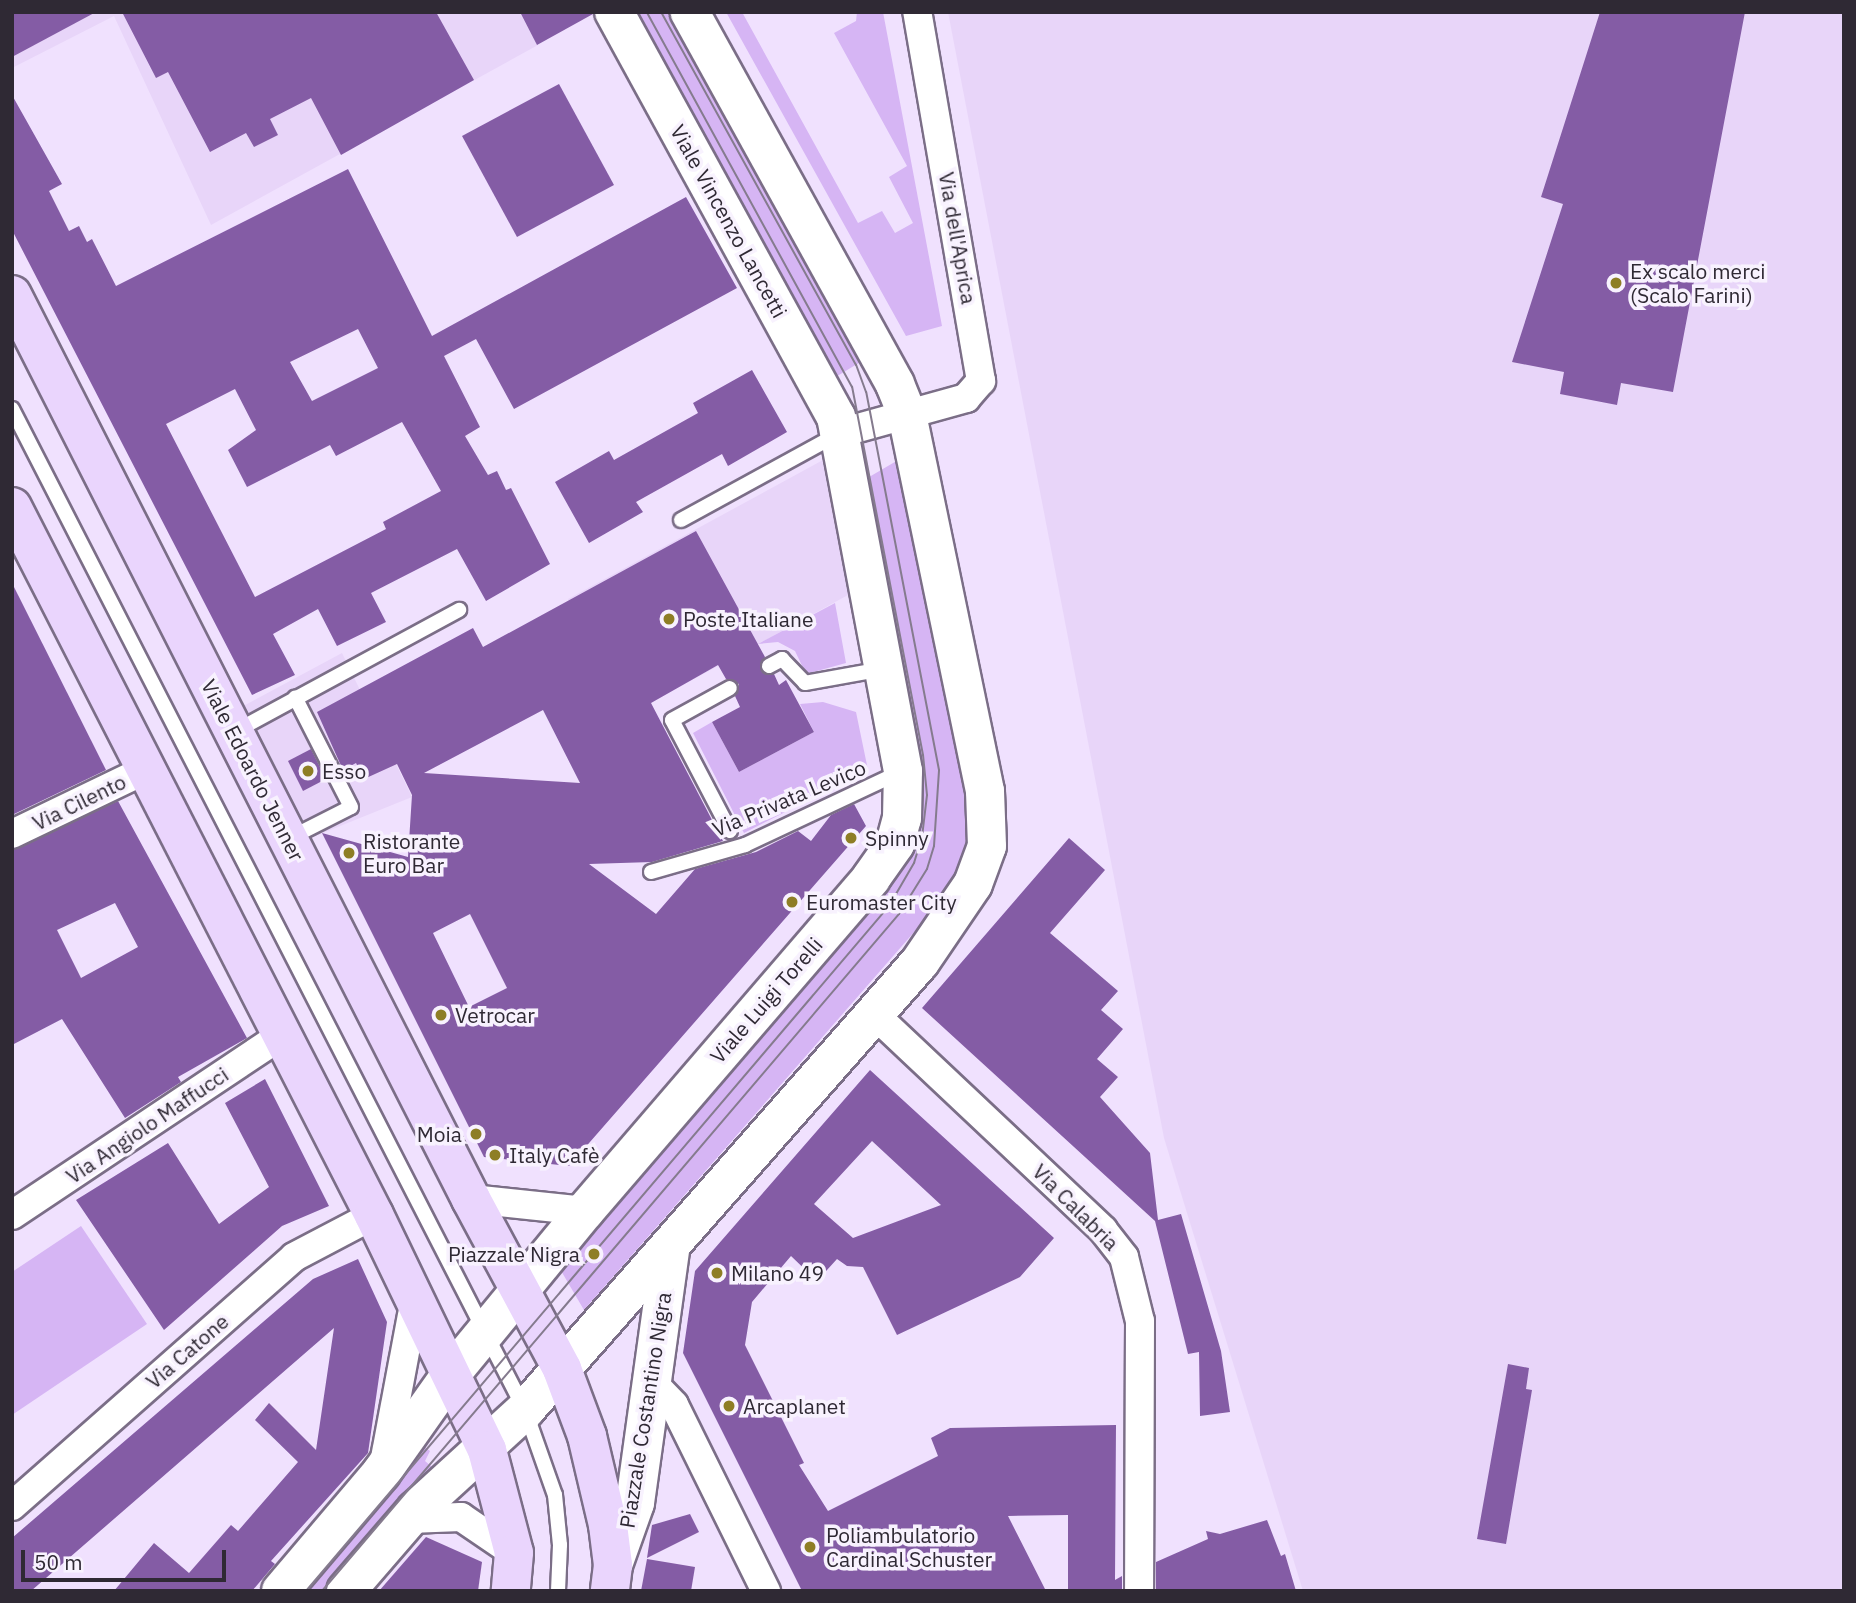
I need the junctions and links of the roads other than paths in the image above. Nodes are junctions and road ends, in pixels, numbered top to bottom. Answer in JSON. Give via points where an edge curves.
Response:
{"nodes":[{"id":1,"x":614,"y":12,"type":"edge"},
{"id":2,"x":691,"y":12,"type":"edge"},
{"id":3,"x":917,"y":12,"type":"edge"},
{"id":4,"x":12,"y":295,"type":"edge"},
{"id":5,"x":24,"y":348,"type":"edge"},
{"id":6,"x":12,"y":409,"type":"edge"},
{"id":7,"x":907,"y":414,"type":"junction"},
{"id":8,"x":840,"y":433,"type":"junction"},
{"id":9,"x":12,"y":507,"type":"edge"},
{"id":10,"x":681,"y":520,"type":"dead end"},
{"id":11,"x":459,"y":610,"type":"dead end"},
{"id":12,"x":769,"y":666,"type":"dead end"},
{"id":13,"x":885,"y":669,"type":"junction"},
{"id":14,"x":730,"y":688,"type":"dead end"},
{"id":15,"x":295,"y":697,"type":"junction"},
{"id":16,"x":234,"y":732,"type":"junction"},
{"id":17,"x":145,"y":770,"type":"junction"},
{"id":18,"x":903,"y":771,"type":"junction"},
{"id":19,"x":730,"y":831,"type":"dead end"},
{"id":20,"x":12,"y":834,"type":"edge"},
{"id":21,"x":288,"y":838,"type":"junction"},
{"id":22,"x":651,"y":872,"type":"dead end"},
{"id":23,"x":874,"y":1014,"type":"junction"},
{"id":24,"x":282,"y":1035,"type":"junction"},
{"id":25,"x":471,"y":1199,"type":"junction"},
{"id":26,"x":585,"y":1210,"type":"junction"},
{"id":27,"x":374,"y":1215,"type":"junction"},
{"id":28,"x":12,"y":1216,"type":"edge"},
{"id":29,"x":670,"y":1251,"type":"junction"},
{"id":30,"x":519,"y":1290,"type":"junction"},
{"id":31,"x":415,"y":1300,"type":"junction"},
{"id":32,"x":485,"y":1332,"type":"junction"},
{"id":33,"x":562,"y":1369,"type":"junction"},
{"id":34,"x":451,"y":1374,"type":"junction"},
{"id":35,"x":653,"y":1383,"type":"junction"},
{"id":36,"x":525,"y":1410,"type":"junction"},
{"id":37,"x":487,"y":1450,"type":"junction"},
{"id":38,"x":381,"y":1473,"type":"junction"},
{"id":39,"x":12,"y":1506,"type":"edge"},
{"id":40,"x":409,"y":1519,"type":"junction"},
{"id":41,"x":514,"y":1553,"type":"junction"},
{"id":42,"x":611,"y":1578,"type":"edge"},
{"id":43,"x":281,"y":1591,"type":"edge"},
{"id":44,"x":346,"y":1591,"type":"edge"},
{"id":45,"x":511,"y":1591,"type":"edge"},
{"id":46,"x":558,"y":1591,"type":"edge"},
{"id":47,"x":766,"y":1591,"type":"edge"},
{"id":48,"x":1139,"y":1591,"type":"edge"}],
"edges":[{"from":1,"to":8,"type":"main road","name":"Viale Vincenzo Lancetti","via":[[829,403]]},
{"from":2,"to":7,"type":"main road","via":[[895,384]]},
{"from":3,"to":7,"type":"street","name":"Via dell'Aprica","via":[[981,381],[966,398]]},
{"from":4,"to":5,"type":"main road","name":"Viale Edoardo Jenner"},
{"from":5,"to":16,"type":"main road","name":"Viale Edoardo Jenner"},
{"from":6,"to":32,"type":"lane"},
{"from":7,"to":8,"type":"street"},
{"from":7,"to":23,"type":"main road","via":[[989,827],[980,868],[963,902],[920,962]]},
{"from":8,"to":10,"type":"lane"},
{"from":8,"to":13,"type":"main road","name":"Viale Vincenzo Lancetti"},
{"from":9,"to":17,"type":"main road"},
{"from":11,"to":15,"type":"lane"},
{"from":12,"to":13,"type":"lane","via":[[782,659],[805,683]]},
{"from":13,"to":18,"type":"main road","name":"Viale Vincenzo Lancetti"},
{"from":14,"to":19,"type":"lane","via":[[672,720]]},
{"from":15,"to":16,"type":"lane"},
{"from":15,"to":21,"type":"lane","via":[[351,807]]},
{"from":16,"to":21,"type":"main road","name":"Viale Edoardo Jenner"},
{"from":17,"to":20,"type":"street","name":"Via Cilento"},
{"from":17,"to":24,"type":"main road"},
{"from":18,"to":22,"type":"lane","name":"Via Privata Levico","via":[[746,845]]},
{"from":18,"to":26,"type":"main road","name":"Viale Luigi Torelli","via":[[900,828],[872,878]]},
{"from":21,"to":25,"type":"main road","name":"Viale Edoardo Jenner"},
{"from":23,"to":29,"type":"main road"},
{"from":23,"to":48,"type":"street","name":"Via Calabria","via":[[1103,1230],[1124,1257],[1140,1321]]},
{"from":24,"to":27,"type":"main road"},
{"from":24,"to":28,"type":"street","name":"Via Angiolo Maffucci"},
{"from":25,"to":26,"type":"street"},
{"from":25,"to":30,"type":"main road","name":"Piazzale Costantino Nigra"},
{"from":26,"to":30,"type":"main road"},
{"from":27,"to":31,"type":"main road"},
{"from":27,"to":39,"type":"street","name":"Via Catone","via":[[294,1257]]},
{"from":29,"to":33,"type":"main road","name":"Piazzale Costantino Nigra"},
{"from":29,"to":35,"type":"main road","name":"Piazzale Costantino Nigra"},
{"from":30,"to":32,"type":"main road"},
{"from":30,"to":33,"type":"main road","name":"Piazzale Costantino Nigra"},
{"from":31,"to":34,"type":"main road"},
{"from":31,"to":38,"type":"street"},
{"from":32,"to":34,"type":"main road"},
{"from":32,"to":36,"type":"lane"},
{"from":33,"to":36,"type":"main road","name":"Piazzale Costantino Nigra"},
{"from":33,"to":42,"type":"main road","name":"Piazzale Costantino Nigra","via":[[587,1436]]},
{"from":34,"to":37,"type":"main road"},
{"from":34,"to":38,"type":"main road","via":[[431,1409]]},
{"from":35,"to":42,"type":"main road","name":"Piazzale Costantino Nigra","via":[[633,1513]]},
{"from":35,"to":47,"type":"street","via":[[674,1405]]},
{"from":36,"to":37,"type":"main road","name":"Piazzale Costantino Nigra"},
{"from":36,"to":46,"type":"lane","via":[[555,1494]]},
{"from":37,"to":40,"type":"main road","name":"Piazzale Costantino Nigra"},
{"from":37,"to":41,"type":"main road"},
{"from":38,"to":43,"type":"main road"},
{"from":40,"to":41,"type":"street","via":[[461,1517]]},
{"from":40,"to":44,"type":"main road","name":"Piazzale Costantino Nigra"},
{"from":41,"to":45,"type":"main road"}]}
